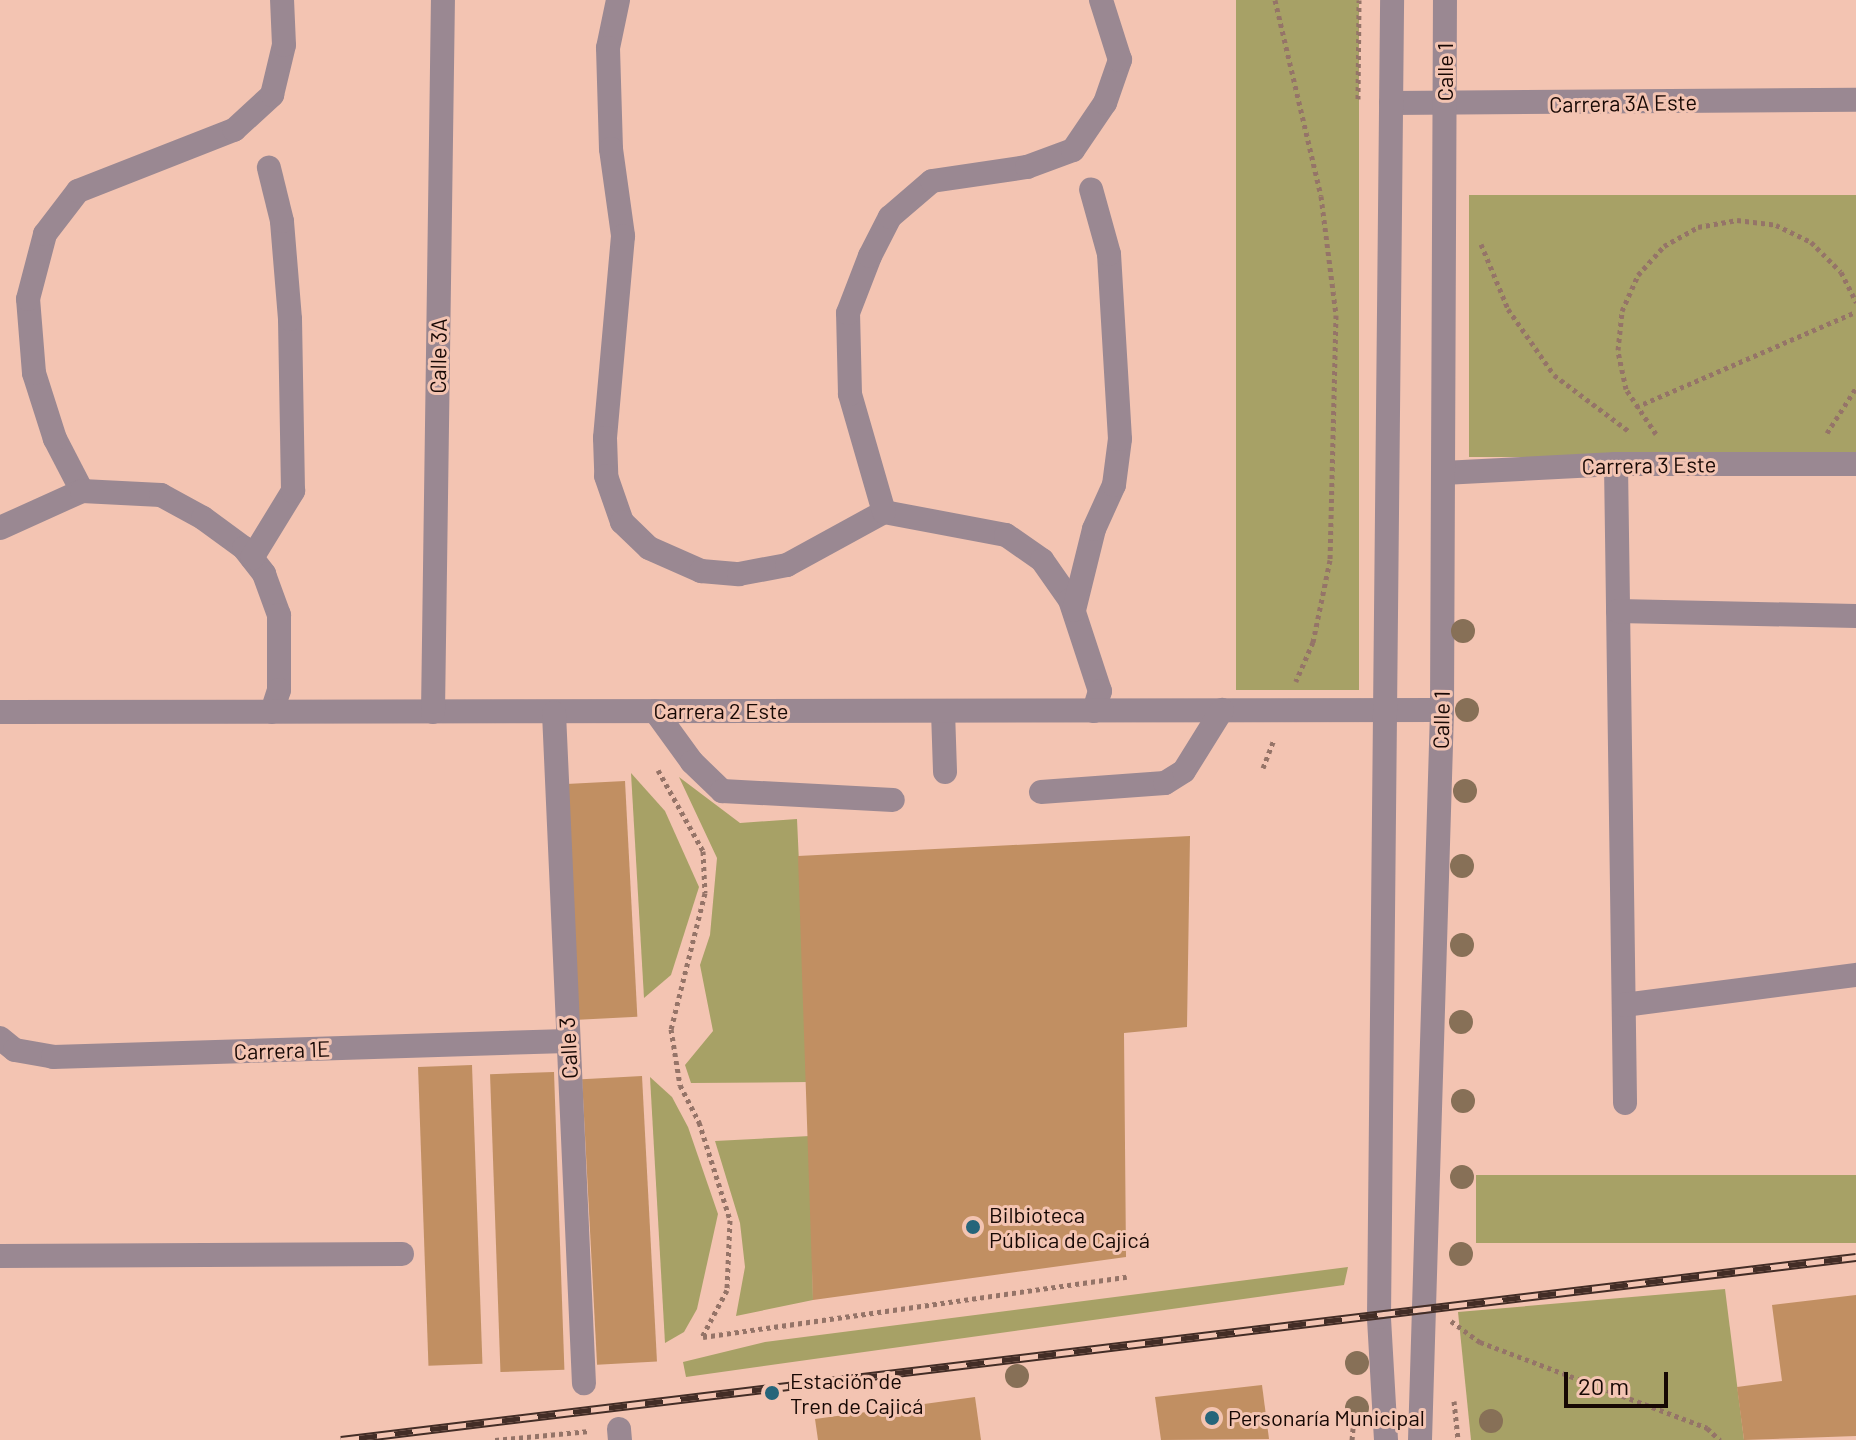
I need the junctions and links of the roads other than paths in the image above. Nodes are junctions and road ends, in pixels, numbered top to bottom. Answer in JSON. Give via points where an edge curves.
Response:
{"nodes":[{"id":1,"x":282,"y":0,"type":"edge"},
{"id":2,"x":443,"y":0,"type":"edge"},
{"id":3,"x":618,"y":0,"type":"edge"},
{"id":4,"x":1101,"y":0,"type":"edge"},
{"id":5,"x":1392,"y":0,"type":"edge"},
{"id":6,"x":1445,"y":0,"type":"edge"},
{"id":7,"x":1856,"y":100,"type":"edge"},
{"id":8,"x":1391,"y":103,"type":"junction"},
{"id":9,"x":1445,"y":105,"type":"junction"},
{"id":10,"x":269,"y":168,"type":"dead end"},
{"id":11,"x":1091,"y":189,"type":"dead end"},
{"id":12,"x":1616,"y":464,"type":"junction"},
{"id":13,"x":1856,"y":464,"type":"edge"},
{"id":14,"x":1443,"y":473,"type":"junction"},
{"id":15,"x":82,"y":491,"type":"junction"},
{"id":16,"x":884,"y":512,"type":"junction"},
{"id":17,"x":0,"y":528,"type":"edge"},
{"id":18,"x":252,"y":558,"type":"junction"},
{"id":19,"x":1074,"y":610,"type":"junction"},
{"id":20,"x":1618,"y":611,"type":"junction"},
{"id":21,"x":1856,"y":616,"type":"edge"},
{"id":22,"x":1222,"y":710,"type":"junction"},
{"id":23,"x":1386,"y":710,"type":"junction"},
{"id":24,"x":1442,"y":710,"type":"junction"},
{"id":25,"x":655,"y":711,"type":"junction"},
{"id":26,"x":943,"y":711,"type":"junction"},
{"id":27,"x":1094,"y":711,"type":"junction"},
{"id":28,"x":0,"y":712,"type":"edge"},
{"id":29,"x":272,"y":712,"type":"junction"},
{"id":30,"x":433,"y":712,"type":"junction"},
{"id":31,"x":554,"y":713,"type":"junction"},
{"id":32,"x":945,"y":772,"type":"dead end"},
{"id":33,"x":1041,"y":792,"type":"dead end"},
{"id":34,"x":893,"y":800,"type":"dead end"},
{"id":35,"x":1856,"y":975,"type":"edge"},
{"id":36,"x":1624,"y":1005,"type":"junction"},
{"id":37,"x":0,"y":1038,"type":"edge"},
{"id":38,"x":568,"y":1041,"type":"junction"},
{"id":39,"x":1625,"y":1103,"type":"dead end"},
{"id":40,"x":402,"y":1254,"type":"dead end"},
{"id":41,"x":0,"y":1256,"type":"edge"},
{"id":42,"x":584,"y":1383,"type":"dead end"},
{"id":43,"x":1386,"y":1440,"type":"edge"},
{"id":44,"x":1420,"y":1440,"type":"edge"}],
"edges":[{"from":1,"to":15,"type":"street","via":[[284,45],[272,95],[234,130],[78,191],[45,234],[28,299],[34,373],[55,439]]},
{"from":2,"to":30,"type":"street","name":"Calle 3A"},
{"from":3,"to":16,"type":"street","via":[[608,48],[611,149],[623,236],[605,438],[606,476],[622,522],[649,548],[701,571],[739,574],[787,565]]},
{"from":4,"to":16,"type":"street","via":[[1120,60],[1105,103],[1073,150],[1027,167],[932,181],[890,217],[870,256],[848,313],[850,394]]},
{"from":5,"to":8,"type":"street"},
{"from":6,"to":9,"type":"street","name":"Calle 1"},
{"from":7,"to":9,"type":"street","name":"Carrera 3A Este"},
{"from":8,"to":9,"type":"street","name":"Carrera 3A Este"},
{"from":8,"to":23,"type":"street"},
{"from":9,"to":14,"type":"street","name":"Calle 1"},
{"from":10,"to":18,"type":"street","via":[[282,221],[290,319],[293,491]]},
{"from":11,"to":19,"type":"street","via":[[1109,254],[1120,439],[1114,485],[1094,529]]},
{"from":12,"to":13,"type":"street","name":"Carrera 3 Este"},
{"from":12,"to":14,"type":"street","name":"Carrera 3 Este"},
{"from":12,"to":20,"type":"street"},
{"from":14,"to":24,"type":"street","name":"Calle 1"},
{"from":15,"to":17,"type":"street"},
{"from":15,"to":18,"type":"street","via":[[161,495],[203,518]]},
{"from":16,"to":19,"type":"street","via":[[1006,535],[1042,560]]},
{"from":18,"to":29,"type":"street","via":[[279,615],[279,690]]},
{"from":19,"to":27,"type":"street","via":[[1100,691]]},
{"from":20,"to":21,"type":"street"},
{"from":20,"to":36,"type":"street"},
{"from":22,"to":23,"type":"street","name":"Carrera 2 Este"},
{"from":22,"to":27,"type":"street","name":"Carrera 2 Este"},
{"from":22,"to":33,"type":"street","via":[[1184,771],[1165,783]]},
{"from":23,"to":24,"type":"street","name":"Carrera 2 Este"},
{"from":23,"to":43,"type":"street","via":[[1379,1317]]},
{"from":24,"to":44,"type":"street","name":"Calle 1"},
{"from":25,"to":26,"type":"street","name":"Carrera 2 Este"},
{"from":25,"to":31,"type":"street","name":"Carrera 2 Este"},
{"from":25,"to":34,"type":"street","via":[[692,762],[722,791]]},
{"from":26,"to":27,"type":"street","name":"Carrera 2 Este"},
{"from":26,"to":32,"type":"street"},
{"from":28,"to":29,"type":"street","name":"Carrera 2 Este"},
{"from":29,"to":30,"type":"street","name":"Carrera 2 Este"},
{"from":30,"to":31,"type":"street","name":"Carrera 2 Este"},
{"from":31,"to":38,"type":"street","name":"Calle 3"},
{"from":35,"to":36,"type":"street"},
{"from":36,"to":39,"type":"street"},
{"from":37,"to":38,"type":"street","name":"Carrera 1E","via":[[15,1050],[53,1057]]},
{"from":38,"to":42,"type":"street","name":"Calle 3"},
{"from":40,"to":41,"type":"street"}]}
